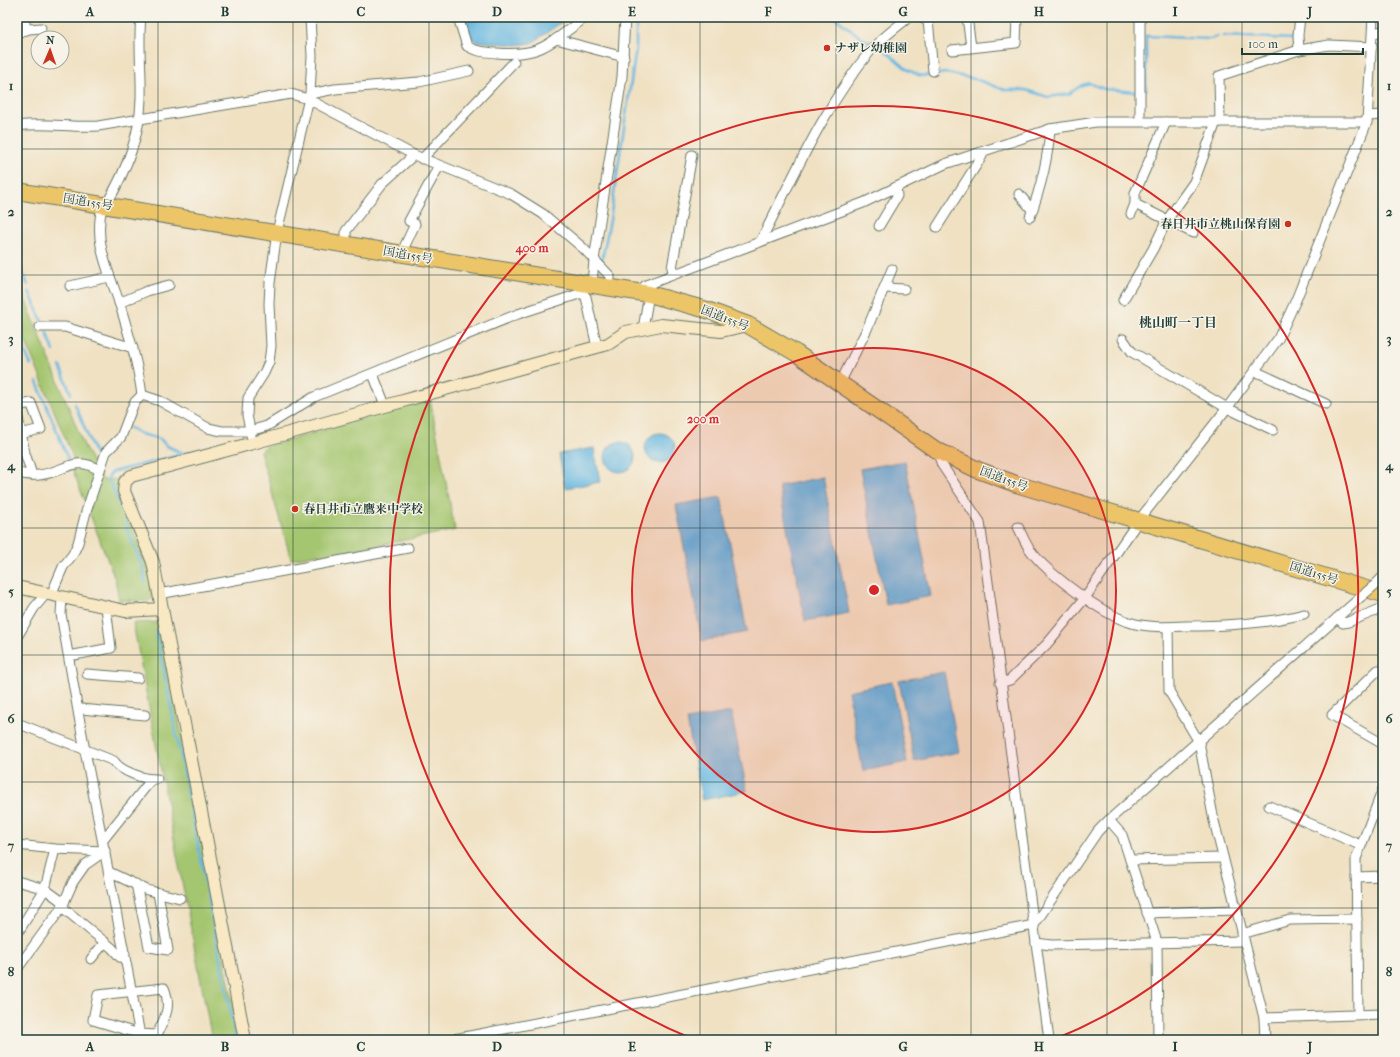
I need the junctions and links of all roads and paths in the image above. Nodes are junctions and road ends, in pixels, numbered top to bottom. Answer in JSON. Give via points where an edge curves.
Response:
{"nodes":[{"id":1,"x":24,"y":17,"type":"edge"},
{"id":2,"x":141,"y":17,"type":"edge"},
{"id":3,"x":310,"y":17,"type":"edge"},
{"id":4,"x":458,"y":17,"type":"edge"},
{"id":5,"x":586,"y":17,"type":"edge"},
{"id":6,"x":625,"y":17,"type":"edge"},
{"id":7,"x":909,"y":17,"type":"edge"},
{"id":8,"x":923,"y":17,"type":"edge"},
{"id":9,"x":967,"y":17,"type":"edge"},
{"id":10,"x":1017,"y":17,"type":"edge"},
{"id":11,"x":1140,"y":17,"type":"edge"},
{"id":12,"x":1300,"y":17,"type":"edge"},
{"id":13,"x":1373,"y":17,"type":"edge"},
{"id":14,"x":42,"y":28,"type":"dead end"},
{"id":15,"x":26,"y":30,"type":"junction"},
{"id":16,"x":1383,"y":32,"type":"edge"},
{"id":17,"x":17,"y":33,"type":"edge"},
{"id":18,"x":1372,"y":33,"type":"junction"},
{"id":19,"x":556,"y":39,"type":"junction"},
{"id":20,"x":971,"y":47,"type":"junction"},
{"id":21,"x":1372,"y":47,"type":"junction"},
{"id":22,"x":952,"y":50,"type":"dead end"},
{"id":23,"x":1299,"y":50,"type":"junction"},
{"id":24,"x":624,"y":57,"type":"junction"},
{"id":25,"x":514,"y":62,"type":"dead end"},
{"id":26,"x":469,"y":71,"type":"dead end"},
{"id":27,"x":933,"y":71,"type":"dead end"},
{"id":28,"x":309,"y":96,"type":"junction"},
{"id":29,"x":1383,"y":115,"type":"edge"},
{"id":30,"x":139,"y":119,"type":"junction"},
{"id":31,"x":1367,"y":119,"type":"junction"},
{"id":32,"x":1140,"y":121,"type":"junction"},
{"id":33,"x":1166,"y":122,"type":"junction"},
{"id":34,"x":1218,"y":122,"type":"junction"},
{"id":35,"x":17,"y":126,"type":"edge"},
{"id":36,"x":1050,"y":129,"type":"junction"},
{"id":37,"x":982,"y":152,"type":"junction"},
{"id":38,"x":692,"y":155,"type":"dead end"},
{"id":39,"x":418,"y":157,"type":"junction"},
{"id":40,"x":439,"y":166,"type":"junction"},
{"id":41,"x":896,"y":188,"type":"junction"},
{"id":42,"x":17,"y":191,"type":"edge"},
{"id":43,"x":1019,"y":194,"type":"dead end"},
{"id":44,"x":1135,"y":204,"type":"junction"},
{"id":45,"x":105,"y":205,"type":"junction"},
{"id":46,"x":1131,"y":214,"type":"dead end"},
{"id":47,"x":1167,"y":220,"type":"junction"},
{"id":48,"x":879,"y":226,"type":"dead end"},
{"id":49,"x":937,"y":227,"type":"dead end"},
{"id":50,"x":277,"y":232,"type":"junction"},
{"id":51,"x":1193,"y":233,"type":"dead end"},
{"id":52,"x":760,"y":242,"type":"junction"},
{"id":53,"x":346,"y":244,"type":"junction"},
{"id":54,"x":401,"y":254,"type":"junction"},
{"id":55,"x":594,"y":260,"type":"junction"},
{"id":56,"x":892,"y":269,"type":"dead end"},
{"id":57,"x":674,"y":274,"type":"junction"},
{"id":58,"x":109,"y":277,"type":"junction"},
{"id":59,"x":168,"y":285,"type":"dead end"},
{"id":60,"x":70,"y":286,"type":"dead end"},
{"id":61,"x":585,"y":287,"type":"junction"},
{"id":62,"x":610,"y":287,"type":"junction"},
{"id":63,"x":884,"y":288,"type":"junction"},
{"id":64,"x":904,"y":289,"type":"dead end"},
{"id":65,"x":644,"y":293,"type":"junction"},
{"id":66,"x":1123,"y":300,"type":"dead end"},
{"id":67,"x":119,"y":303,"type":"junction"},
{"id":68,"x":748,"y":325,"type":"junction"},
{"id":69,"x":40,"y":327,"type":"dead end"},
{"id":70,"x":643,"y":329,"type":"junction"},
{"id":71,"x":1123,"y":339,"type":"dead end"},
{"id":72,"x":597,"y":347,"type":"junction"},
{"id":73,"x":133,"y":348,"type":"junction"},
{"id":74,"x":1256,"y":371,"type":"junction"},
{"id":75,"x":373,"y":374,"type":"junction"},
{"id":76,"x":840,"y":383,"type":"junction"},
{"id":77,"x":142,"y":395,"type":"junction"},
{"id":78,"x":1326,"y":404,"type":"dead end"},
{"id":79,"x":385,"y":405,"type":"junction"},
{"id":80,"x":17,"y":406,"type":"edge"},
{"id":81,"x":1227,"y":408,"type":"junction"},
{"id":82,"x":17,"y":413,"type":"edge"},
{"id":83,"x":1273,"y":430,"type":"dead end"},
{"id":84,"x":250,"y":431,"type":"junction"},
{"id":85,"x":20,"y":434,"type":"junction"},
{"id":86,"x":254,"y":444,"type":"junction"},
{"id":87,"x":936,"y":450,"type":"junction"},
{"id":88,"x":99,"y":470,"type":"junction"},
{"id":89,"x":17,"y":473,"type":"edge"},
{"id":90,"x":32,"y":475,"type":"junction"},
{"id":91,"x":1138,"y":520,"type":"junction"},
{"id":92,"x":1018,"y":527,"type":"dead end"},
{"id":93,"x":408,"y":548,"type":"dead end"},
{"id":94,"x":1381,"y":585,"type":"edge"},
{"id":95,"x":17,"y":587,"type":"edge"},
{"id":96,"x":159,"y":594,"type":"junction"},
{"id":97,"x":53,"y":596,"type":"junction"},
{"id":98,"x":1085,"y":598,"type":"junction"},
{"id":99,"x":106,"y":607,"type":"junction"},
{"id":100,"x":1383,"y":608,"type":"edge"},
{"id":101,"x":162,"y":609,"type":"junction"},
{"id":102,"x":1304,"y":614,"type":"dead end"},
{"id":103,"x":1336,"y":618,"type":"junction"},
{"id":104,"x":1168,"y":627,"type":"junction"},
{"id":105,"x":17,"y":638,"type":"edge"},
{"id":106,"x":68,"y":656,"type":"junction"},
{"id":107,"x":1383,"y":671,"type":"edge"},
{"id":108,"x":87,"y":674,"type":"dead end"},
{"id":109,"x":138,"y":678,"type":"dead end"},
{"id":110,"x":1000,"y":683,"type":"junction"},
{"id":111,"x":81,"y":709,"type":"dead end"},
{"id":112,"x":145,"y":715,"type":"dead end"},
{"id":113,"x":17,"y":722,"type":"edge"},
{"id":114,"x":1199,"y":742,"type":"junction"},
{"id":115,"x":1383,"y":744,"type":"edge"},
{"id":116,"x":85,"y":751,"type":"junction"},
{"id":117,"x":1383,"y":789,"type":"edge"},
{"id":118,"x":1269,"y":806,"type":"dead end"},
{"id":119,"x":1109,"y":820,"type":"junction"},
{"id":120,"x":103,"y":840,"type":"junction"},
{"id":121,"x":17,"y":845,"type":"edge"},
{"id":122,"x":1360,"y":845,"type":"junction"},
{"id":123,"x":56,"y":850,"type":"junction"},
{"id":124,"x":105,"y":850,"type":"junction"},
{"id":125,"x":1223,"y":858,"type":"junction"},
{"id":126,"x":1130,"y":860,"type":"junction"},
{"id":127,"x":109,"y":872,"type":"junction"},
{"id":128,"x":1383,"y":876,"type":"edge"},
{"id":129,"x":1356,"y":877,"type":"junction"},
{"id":130,"x":17,"y":881,"type":"edge"},
{"id":131,"x":136,"y":884,"type":"junction"},
{"id":132,"x":44,"y":888,"type":"junction"},
{"id":133,"x":158,"y":893,"type":"junction"},
{"id":134,"x":180,"y":898,"type":"dead end"},
{"id":135,"x":63,"y":905,"type":"junction"},
{"id":136,"x":1236,"y":910,"type":"junction"},
{"id":137,"x":1147,"y":913,"type":"junction"},
{"id":138,"x":1357,"y":919,"type":"junction"},
{"id":139,"x":1034,"y":925,"type":"junction"},
{"id":140,"x":17,"y":930,"type":"edge"},
{"id":141,"x":1243,"y":937,"type":"junction"},
{"id":142,"x":105,"y":942,"type":"junction"},
{"id":143,"x":1157,"y":942,"type":"junction"},
{"id":144,"x":1036,"y":943,"type":"junction"},
{"id":145,"x":125,"y":954,"type":"junction"},
{"id":146,"x":91,"y":959,"type":"dead end"},
{"id":147,"x":17,"y":969,"type":"edge"},
{"id":148,"x":133,"y":992,"type":"junction"},
{"id":149,"x":1358,"y":1014,"type":"junction"},
{"id":150,"x":1383,"y":1014,"type":"edge"},
{"id":151,"x":1264,"y":1018,"type":"junction"},
{"id":152,"x":17,"y":1037,"type":"edge"},
{"id":153,"x":141,"y":1037,"type":"edge"},
{"id":154,"x":24,"y":1040,"type":"edge"},
{"id":155,"x":245,"y":1040,"type":"edge"},
{"id":156,"x":449,"y":1040,"type":"edge"},
{"id":157,"x":1049,"y":1040,"type":"edge"},
{"id":158,"x":1158,"y":1040,"type":"edge"},
{"id":159,"x":1265,"y":1040,"type":"edge"}],
"edges":[{"from":1,"to":15,"type":"street"},
{"from":2,"to":30,"type":"street"},
{"from":3,"to":28,"type":"street","via":[[312,56]]},
{"from":4,"to":19,"type":"street","via":[[467,46],[474,50],[513,54],[536,52]]},
{"from":5,"to":19,"type":"street"},
{"from":6,"to":24,"type":"street"},
{"from":7,"to":52,"type":"street","via":[[873,48],[836,99]]},
{"from":8,"to":27,"type":"street","via":[[928,20]]},
{"from":9,"to":20,"type":"street"},
{"from":10,"to":20,"type":"street","via":[[1016,43]]},
{"from":11,"to":32,"type":"street"},
{"from":12,"to":23,"type":"street"},
{"from":13,"to":18,"type":"street"},
{"from":14,"to":15,"type":"street"},
{"from":15,"to":17,"type":"street"},
{"from":16,"to":18,"type":"street"},
{"from":18,"to":21,"type":"street"},
{"from":19,"to":24,"type":"street"},
{"from":20,"to":22,"type":"street"},
{"from":21,"to":23,"type":"street","via":[[1329,45]]},
{"from":21,"to":31,"type":"street"},
{"from":23,"to":34,"type":"street","via":[[1219,76]]},
{"from":24,"to":55,"type":"street"},
{"from":25,"to":39,"type":"street"},
{"from":26,"to":28,"type":"street","via":[[419,82],[343,88]]},
{"from":28,"to":30,"type":"street","via":[[291,94]]},
{"from":28,"to":39,"type":"street"},
{"from":28,"to":50,"type":"street"},
{"from":29,"to":31,"type":"street"},
{"from":30,"to":35,"type":"street","via":[[80,127]]},
{"from":30,"to":45,"type":"street","via":[[137,135],[127,164]]},
{"from":31,"to":34,"type":"street"},
{"from":31,"to":74,"type":"street","via":[[1296,300],[1278,339]]},
{"from":32,"to":33,"type":"street"},
{"from":32,"to":36,"type":"street","via":[[1096,122]]},
{"from":33,"to":34,"type":"street"},
{"from":33,"to":44,"type":"street","via":[[1135,193]]},
{"from":34,"to":47,"type":"street","via":[[1194,182]]},
{"from":36,"to":37,"type":"street"},
{"from":36,"to":43,"type":"street","via":[[1048,158],[1040,191],[1031,213]]},
{"from":37,"to":41,"type":"street","via":[[945,164]]},
{"from":37,"to":49,"type":"street","via":[[982,156]]},
{"from":38,"to":57,"type":"street","via":[[672,268]]},
{"from":39,"to":40,"type":"street"},
{"from":39,"to":53,"type":"street","via":[[377,190],[346,231]]},
{"from":40,"to":54,"type":"street","via":[[409,221],[415,224]]},
{"from":40,"to":55,"type":"street","via":[[511,194],[543,214]]},
{"from":41,"to":48,"type":"street","via":[[897,196]]},
{"from":41,"to":52,"type":"street"},
{"from":42,"to":45,"type":"highway","name":"国道155号"},
{"from":44,"to":46,"type":"street"},
{"from":44,"to":47,"type":"street"},
{"from":45,"to":50,"type":"highway","name":"国道155号"},
{"from":45,"to":58,"type":"street","via":[[98,230]]},
{"from":47,"to":51,"type":"street"},
{"from":47,"to":66,"type":"street"},
{"from":50,"to":53,"type":"highway","name":"国道155号"},
{"from":50,"to":84,"type":"street","via":[[269,290],[269,362],[248,398],[247,415]]},
{"from":52,"to":57,"type":"street"},
{"from":53,"to":54,"type":"highway","name":"国道155号"},
{"from":54,"to":61,"type":"highway","name":"国道155号"},
{"from":55,"to":61,"type":"street"},
{"from":55,"to":62,"type":"street","via":[[610,276]]},
{"from":56,"to":63,"type":"street"},
{"from":57,"to":65,"type":"street","via":[[646,285]]},
{"from":58,"to":60,"type":"street"},
{"from":58,"to":67,"type":"street"},
{"from":59,"to":67,"type":"street"},
{"from":61,"to":62,"type":"highway","name":"国道155号"},
{"from":61,"to":72,"type":"street"},
{"from":61,"to":75,"type":"street"},
{"from":62,"to":65,"type":"highway","name":"国道155号"},
{"from":63,"to":64,"type":"street"},
{"from":63,"to":76,"type":"street"},
{"from":65,"to":68,"type":"highway","name":"国道155号"},
{"from":65,"to":70,"type":"street"},
{"from":67,"to":73,"type":"street"},
{"from":68,"to":70,"type":"street","via":[[721,331],[661,325]]},
{"from":68,"to":76,"type":"highway","name":"国道155号"},
{"from":69,"to":73,"type":"street","via":[[64,327]]},
{"from":70,"to":72,"type":"street","via":[[626,332],[608,344]]},
{"from":71,"to":81,"type":"street","via":[[1132,352]]},
{"from":72,"to":79,"type":"street"},
{"from":73,"to":77,"type":"street"},
{"from":74,"to":78,"type":"street"},
{"from":74,"to":81,"type":"street"},
{"from":75,"to":79,"type":"street"},
{"from":75,"to":84,"type":"street","via":[[314,397],[267,426]]},
{"from":76,"to":87,"type":"highway","name":"国道155号"},
{"from":77,"to":84,"type":"street","via":[[160,401],[208,428]]},
{"from":77,"to":88,"type":"street","via":[[134,403],[121,437],[106,452]]},
{"from":79,"to":86,"type":"street"},
{"from":80,"to":85,"type":"street","via":[[31,403],[41,429]]},
{"from":81,"to":83,"type":"street"},
{"from":81,"to":91,"type":"street"},
{"from":82,"to":85,"type":"street"},
{"from":84,"to":86,"type":"street"},
{"from":85,"to":90,"type":"street"},
{"from":86,"to":96,"type":"street","via":[[131,476],[125,482],[124,491],[153,562]]},
{"from":87,"to":91,"type":"highway","name":"国道155号","via":[[1016,484]]},
{"from":87,"to":110,"type":"street","via":[[942,465],[980,522]]},
{"from":88,"to":90,"type":"street","via":[[87,463],[73,464],[40,475]]},
{"from":88,"to":97,"type":"street","via":[[78,543],[63,567]]},
{"from":89,"to":90,"type":"street"},
{"from":91,"to":94,"type":"highway","name":"国道155号"},
{"from":91,"to":98,"type":"street"},
{"from":92,"to":98,"type":"street","via":[[1031,551],[1058,578]]},
{"from":93,"to":96,"type":"street"},
{"from":94,"to":103,"type":"street","bridge":true,"via":[[1363,595]]},
{"from":95,"to":97,"type":"street"},
{"from":96,"to":101,"type":"street"},
{"from":97,"to":99,"type":"street"},
{"from":97,"to":105,"type":"street","via":[[34,608]]},
{"from":97,"to":106,"type":"street","via":[[61,614]]},
{"from":98,"to":104,"type":"street","via":[[1129,622]]},
{"from":98,"to":110,"type":"street","via":[[1047,644],[1010,680]]},
{"from":99,"to":101,"type":"street","via":[[125,611]]},
{"from":99,"to":106,"type":"street","via":[[111,648]]},
{"from":100,"to":103,"type":"street","via":[[1348,622],[1343,623]]},
{"from":101,"to":155,"type":"street"},
{"from":102,"to":104,"type":"street","via":[[1281,620],[1232,625]]},
{"from":103,"to":114,"type":"street"},
{"from":104,"to":114,"type":"street","via":[[1169,691]]},
{"from":106,"to":116,"type":"street"},
{"from":107,"to":115,"type":"street","via":[[1378,670],[1332,715]]},
{"from":108,"to":109,"type":"street"},
{"from":110,"to":139,"type":"street"},
{"from":111,"to":112,"type":"street"},
{"from":113,"to":116,"type":"street"},
{"from":114,"to":119,"type":"street"},
{"from":114,"to":125,"type":"street"},
{"from":116,"to":120,"type":"street"},
{"from":116,"to":120,"type":"street","via":[[114,761],[118,768],[155,779]]},
{"from":117,"to":122,"type":"street"},
{"from":118,"to":122,"type":"street"},
{"from":119,"to":126,"type":"street","via":[[1122,835]]},
{"from":119,"to":139,"type":"street","via":[[1098,831]]},
{"from":120,"to":124,"type":"street"},
{"from":121,"to":123,"type":"street"},
{"from":122,"to":129,"type":"street","via":[[1356,859]]},
{"from":123,"to":124,"type":"street"},
{"from":123,"to":132,"type":"street"},
{"from":124,"to":127,"type":"street"},
{"from":124,"to":135,"type":"street","via":[[85,865]]},
{"from":125,"to":126,"type":"street"},
{"from":125,"to":136,"type":"street"},
{"from":126,"to":137,"type":"street"},
{"from":127,"to":131,"type":"street"},
{"from":127,"to":145,"type":"street"},
{"from":128,"to":129,"type":"street"},
{"from":129,"to":138,"type":"street"},
{"from":130,"to":132,"type":"street"},
{"from":131,"to":133,"type":"street"},
{"from":131,"to":133,"type":"street","via":[[148,947],[168,950]]},
{"from":132,"to":135,"type":"street"},
{"from":132,"to":140,"type":"street"},
{"from":133,"to":134,"type":"street"},
{"from":135,"to":142,"type":"street"},
{"from":135,"to":147,"type":"street"},
{"from":136,"to":137,"type":"street"},
{"from":136,"to":141,"type":"street"},
{"from":137,"to":143,"type":"street"},
{"from":138,"to":141,"type":"street","via":[[1290,920]]},
{"from":138,"to":149,"type":"street"},
{"from":139,"to":144,"type":"street"},
{"from":139,"to":156,"type":"street"},
{"from":141,"to":143,"type":"street"},
{"from":141,"to":151,"type":"street"},
{"from":142,"to":145,"type":"street","via":[[120,957]]},
{"from":142,"to":146,"type":"street"},
{"from":143,"to":144,"type":"street","via":[[1051,945]]},
{"from":143,"to":158,"type":"street"},
{"from":144,"to":157,"type":"street"},
{"from":145,"to":148,"type":"street"},
{"from":148,"to":153,"type":"street"},
{"from":148,"to":153,"type":"street","via":[[164,988],[168,999],[167,1011],[157,1035]]},
{"from":148,"to":153,"type":"street","via":[[98,995],[93,1020]]},
{"from":149,"to":150,"type":"street"},
{"from":149,"to":151,"type":"street"},
{"from":151,"to":159,"type":"street"},
{"from":152,"to":154,"type":"street"}]}
